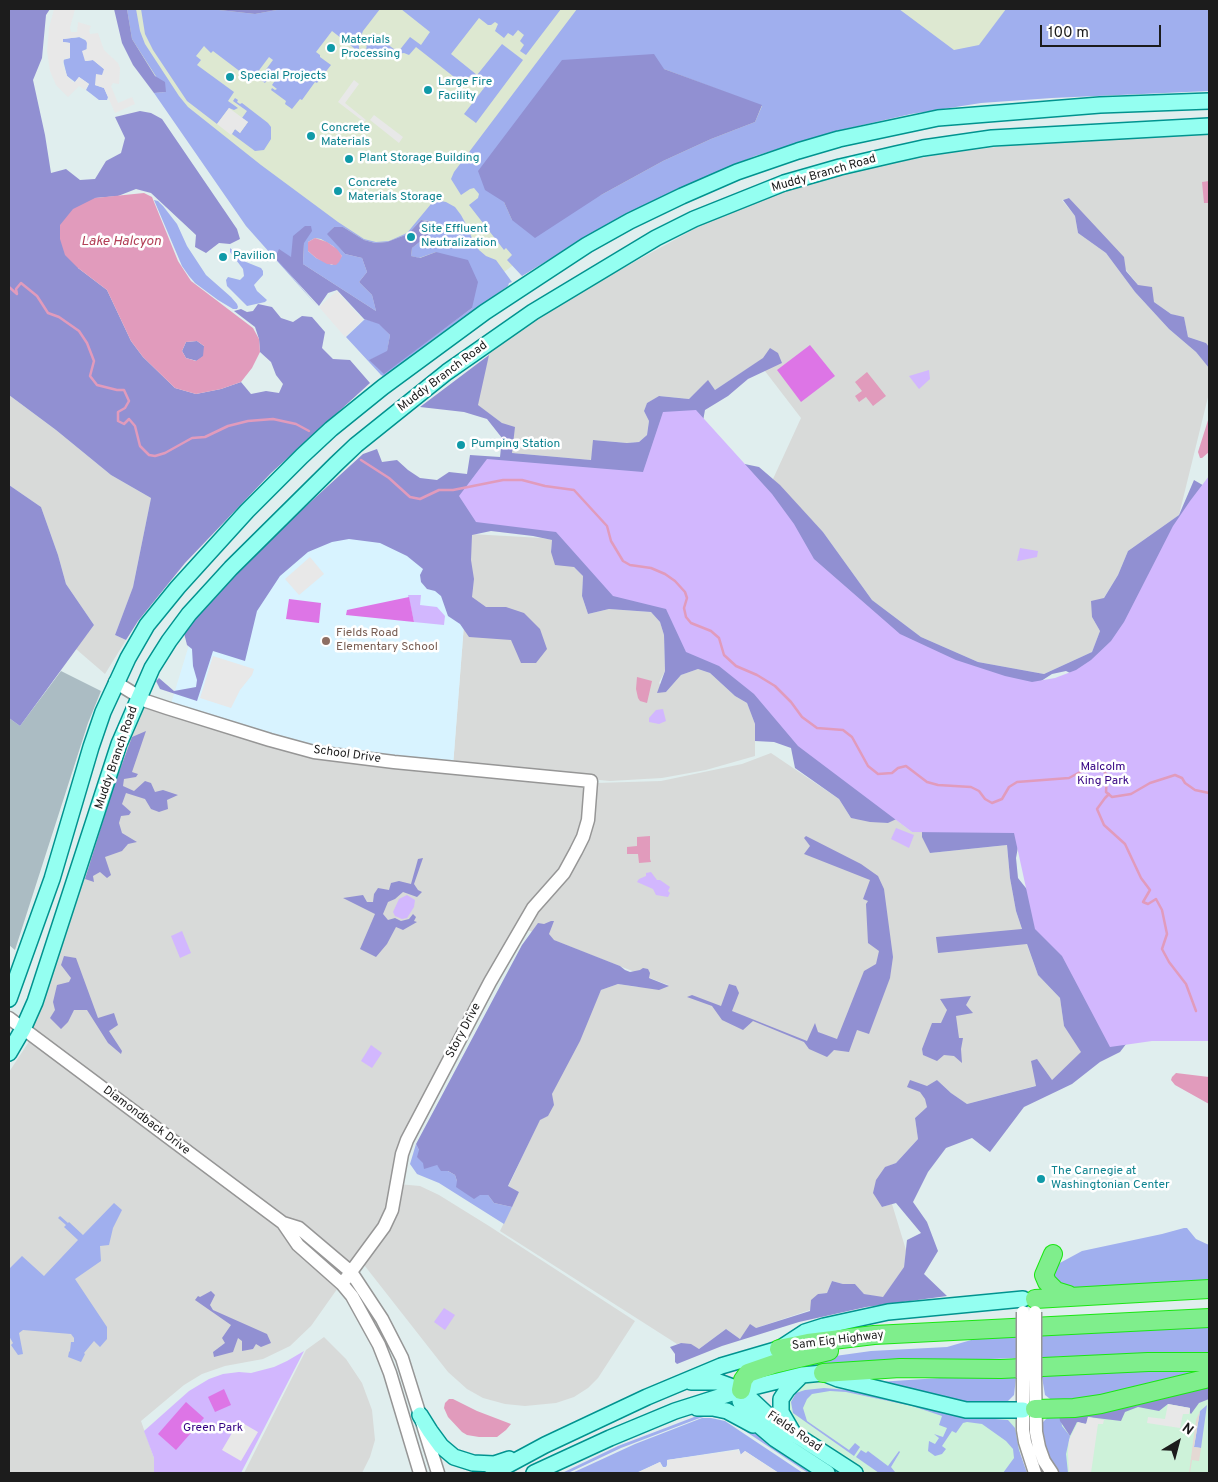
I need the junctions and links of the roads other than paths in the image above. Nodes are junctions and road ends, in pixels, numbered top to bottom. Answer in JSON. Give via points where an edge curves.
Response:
{"nodes":[{"id":1,"x":1209,"y":100,"type":"edge"},
{"id":2,"x":1209,"y":126,"type":"edge"},
{"id":3,"x":115,"y":682,"type":"junction"},
{"id":4,"x":138,"y":697,"type":"junction"},
{"id":5,"x":591,"y":782,"type":"joint"},
{"id":6,"x":9,"y":999,"type":"edge"},
{"id":7,"x":9,"y":1018,"type":"edge"},
{"id":8,"x":23,"y":1029,"type":"junction"},
{"id":9,"x":9,"y":1053,"type":"edge"},
{"id":10,"x":283,"y":1223,"type":"junction"},
{"id":11,"x":1053,"y":1254,"type":"dead end"},
{"id":12,"x":351,"y":1272,"type":"junction"},
{"id":13,"x":342,"y":1284,"type":"junction"},
{"id":14,"x":1209,"y":1289,"type":"edge"},
{"id":15,"x":1072,"y":1296,"type":"junction"},
{"id":16,"x":1029,"y":1305,"type":"junction"},
{"id":17,"x":1209,"y":1311,"type":"edge"},
{"id":18,"x":1209,"y":1318,"type":"edge"},
{"id":19,"x":1103,"y":1322,"type":"junction"},
{"id":20,"x":985,"y":1329,"type":"junction"},
{"id":21,"x":779,"y":1349,"type":"junction"},
{"id":22,"x":1209,"y":1362,"type":"edge"},
{"id":23,"x":823,"y":1373,"type":"junction"},
{"id":24,"x":802,"y":1375,"type":"junction"},
{"id":25,"x":1209,"y":1378,"type":"edge"},
{"id":26,"x":675,"y":1385,"type":"junction"},
{"id":27,"x":741,"y":1390,"type":"junction"},
{"id":28,"x":1029,"y":1409,"type":"junction"},
{"id":29,"x":675,"y":1412,"type":"junction"},
{"id":30,"x":420,"y":1415,"type":"junction"},
{"id":31,"x":796,"y":1436,"type":"junction"},
{"id":32,"x":775,"y":1439,"type":"junction"},
{"id":33,"x":545,"y":1445,"type":"junction"},
{"id":34,"x":813,"y":1464,"type":"junction"},
{"id":35,"x":420,"y":1473,"type":"edge"},
{"id":36,"x":438,"y":1473,"type":"edge"},
{"id":37,"x":494,"y":1473,"type":"edge"},
{"id":38,"x":534,"y":1473,"type":"edge"},
{"id":39,"x":827,"y":1473,"type":"edge"},
{"id":40,"x":842,"y":1473,"type":"edge"},
{"id":41,"x":855,"y":1473,"type":"edge"},
{"id":42,"x":1035,"y":1473,"type":"edge"},
{"id":43,"x":1052,"y":1473,"type":"edge"}],
"edges":[{"from":1,"to":3,"type":"main road","name":"Muddy Branch Road","via":[[989,113],[900,125],[838,139],[737,172],[630,221],[587,245],[485,312],[331,429],[247,511],[178,587],[147,625]]},
{"from":2,"to":4,"type":"main road","name":"Muddy Branch Road","via":[[992,138],[923,148],[784,183],[656,238],[540,307],[495,338],[356,445],[237,561],[189,614],[152,668]]},
{"from":3,"to":4,"type":"street","name":"School Drive"},
{"from":3,"to":6,"type":"main road","name":"Muddy Branch Road","via":[[91,747],[52,879]]},
{"from":4,"to":5,"type":"street","name":"School Drive","via":[[314,752]]},
{"from":4,"to":8,"type":"main road","name":"Muddy Branch Road","via":[[119,744],[52,953]]},
{"from":5,"to":12,"type":"street","name":"Story Drive","via":[[588,820],[583,837],[564,873],[534,908],[481,998],[407,1140],[392,1210],[384,1227]]},
{"from":7,"to":8,"type":"street","name":"Diamondback Drive"},
{"from":8,"to":9,"type":"main road","name":"Muddy Branch Road"},
{"from":8,"to":10,"type":"street","name":"Diamondback Drive"},
{"from":10,"to":12,"type":"street","name":"Diamondback Drive","via":[[299,1228]]},
{"from":10,"to":13,"type":"street","name":"Diamondback Drive","via":[[298,1245]]},
{"from":11,"to":15,"type":"highway","via":[[1044,1275],[1047,1282],[1056,1291]]},
{"from":12,"to":13,"type":"street","name":"Story Drive"},
{"from":12,"to":30,"type":"street","name":"Diamondback Drive","via":[[382,1319],[402,1358]]},
{"from":13,"to":35,"type":"street","name":"Diamondback Drive","via":[[379,1345]]},
{"from":14,"to":15,"type":"highway"},
{"from":15,"to":16,"type":"highway"},
{"from":16,"to":21,"type":"main road","via":[[920,1309],[857,1318],[805,1332]]},
{"from":16,"to":28,"type":"street","bridge":true},
{"from":17,"to":19,"type":"highway"},
{"from":18,"to":19,"type":"highway","name":"Sam Eig Highway"},
{"from":19,"to":20,"type":"highway","name":"Sam Eig Highway"},
{"from":20,"to":21,"type":"highway","name":"Sam Eig Highway","via":[[874,1335]]},
{"from":20,"to":27,"type":"highway","via":[[946,1341],[836,1350],[774,1364],[748,1373]]},
{"from":21,"to":26,"type":"main road","name":"Sam Eig Highway","via":[[721,1366]]},
{"from":22,"to":23,"type":"highway","via":[[1001,1369],[900,1368]]},
{"from":23,"to":24,"type":"main road"},
{"from":23,"to":28,"type":"main road","via":[[966,1410]]},
{"from":24,"to":27,"type":"main road"},
{"from":24,"to":31,"type":"main road","via":[[784,1393],[780,1404],[784,1418]]},
{"from":25,"to":28,"type":"highway","via":[[1101,1404]]},
{"from":26,"to":27,"type":"main road","via":[[713,1381]]},
{"from":26,"to":33,"type":"main road","name":"Sam Eig Highway"},
{"from":27,"to":29,"type":"main road"},
{"from":27,"to":31,"type":"main road","name":"Fields Road"},
{"from":27,"to":32,"type":"main road","name":"Fields Road","via":[[740,1402],[748,1416]]},
{"from":28,"to":42,"type":"street","via":[[1025,1442]]},
{"from":28,"to":43,"type":"street","via":[[1044,1461]]},
{"from":29,"to":32,"type":"main road","via":[[719,1409]]},
{"from":29,"to":38,"type":"main road"},
{"from":30,"to":33,"type":"main road","via":[[441,1446],[454,1457],[473,1463],[494,1464]]},
{"from":30,"to":36,"type":"street","name":"Diamondback Drive"},
{"from":31,"to":41,"type":"main road","name":"Fields Road"},
{"from":32,"to":34,"type":"main road","name":"Fields Road"},
{"from":33,"to":37,"type":"main road","name":"Sam Eig Highway"},
{"from":34,"to":39,"type":"main road","name":"Fields Road"},
{"from":34,"to":40,"type":"main road"}]}
